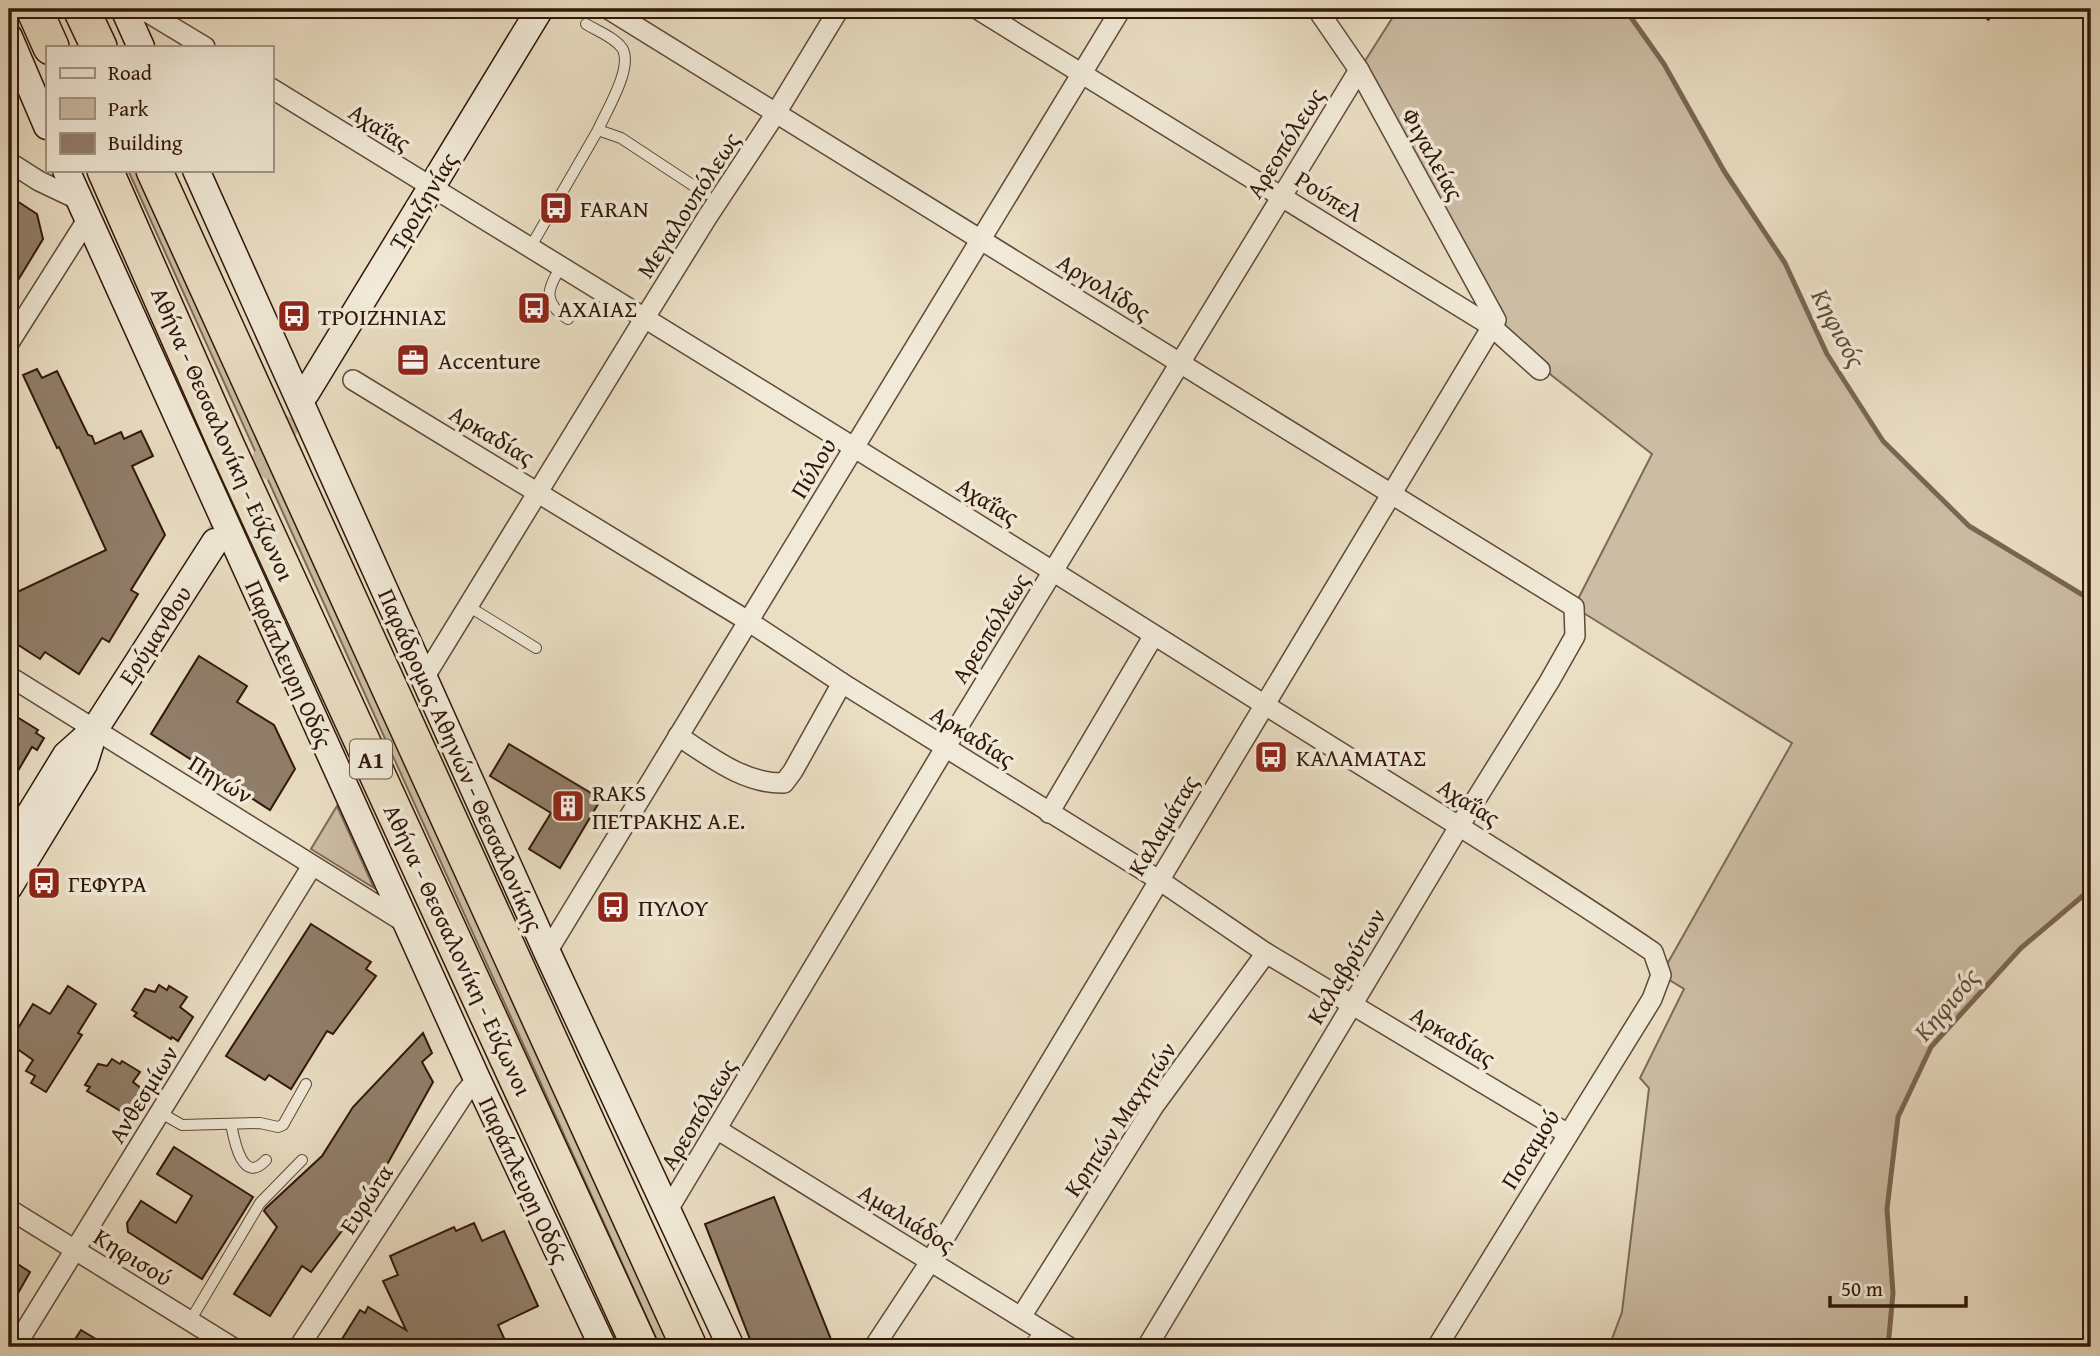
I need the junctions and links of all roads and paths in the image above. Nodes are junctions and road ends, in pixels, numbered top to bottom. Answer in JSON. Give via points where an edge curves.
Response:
{"nodes":[{"id":1,"x":34,"y":9,"type":"edge"},
{"id":2,"x":81,"y":9,"type":"edge"},
{"id":3,"x":124,"y":9,"type":"edge"},
{"id":4,"x":142,"y":9,"type":"edge"},
{"id":5,"x":541,"y":9,"type":"edge"},
{"id":6,"x":608,"y":9,"type":"edge"},
{"id":7,"x":839,"y":9,"type":"edge"},
{"id":8,"x":977,"y":9,"type":"edge"},
{"id":9,"x":1121,"y":9,"type":"edge"},
{"id":10,"x":1317,"y":9,"type":"edge"},
{"id":11,"x":1997,"y":9,"type":"edge"},
{"id":12,"x":1987,"y":20,"type":"dead end"},
{"id":13,"x":586,"y":24,"type":"dead end"},
{"id":14,"x":9,"y":37,"type":"edge"},
{"id":15,"x":51,"y":46,"type":"edge"},
{"id":16,"x":99,"y":46,"type":"edge"},
{"id":17,"x":141,"y":46,"type":"edge"},
{"id":18,"x":203,"y":46,"type":"edge"},
{"id":19,"x":1359,"y":70,"type":"junction"},
{"id":20,"x":1082,"y":73,"type":"junction"},
{"id":21,"x":273,"y":89,"type":"edge"},
{"id":22,"x":776,"y":113,"type":"junction"},
{"id":23,"x":46,"y":124,"type":"edge"},
{"id":24,"x":598,"y":130,"type":"junction"},
{"id":25,"x":9,"y":162,"type":"edge"},
{"id":26,"x":67,"y":172,"type":"edge"},
{"id":27,"x":106,"y":172,"type":"edge"},
{"id":28,"x":155,"y":172,"type":"edge"},
{"id":29,"x":197,"y":172,"type":"edge"},
{"id":30,"x":432,"y":187,"type":"junction"},
{"id":31,"x":706,"y":194,"type":"dead end"},
{"id":32,"x":1281,"y":195,"type":"junction"},
{"id":33,"x":83,"y":210,"type":"junction"},
{"id":34,"x":981,"y":240,"type":"junction"},
{"id":35,"x":530,"y":248,"type":"junction"},
{"id":36,"x":561,"y":267,"type":"junction"},
{"id":37,"x":568,"y":318,"type":"dead end"},
{"id":38,"x":644,"y":319,"type":"junction"},
{"id":39,"x":1491,"y":326,"type":"junction"},
{"id":40,"x":9,"y":344,"type":"edge"},
{"id":41,"x":1179,"y":363,"type":"junction"},
{"id":42,"x":1541,"y":370,"type":"dead end"},
{"id":43,"x":353,"y":380,"type":"dead end"},
{"id":44,"x":306,"y":393,"type":"tunnel mouth"},
{"id":45,"x":855,"y":446,"type":"junction"},
{"id":46,"x":538,"y":492,"type":"junction"},
{"id":47,"x":1391,"y":494,"type":"junction"},
{"id":48,"x":215,"y":542,"type":"tunnel mouth"},
{"id":49,"x":1054,"y":570,"type":"junction"},
{"id":50,"x":468,"y":606,"type":"junction"},
{"id":51,"x":1574,"y":607,"type":"joint"},
{"id":52,"x":748,"y":621,"type":"junction"},
{"id":53,"x":1154,"y":635,"type":"junction"},
{"id":54,"x":536,"y":648,"type":"dead end"},
{"id":55,"x":9,"y":676,"type":"edge"},
{"id":56,"x":424,"y":678,"type":"junction"},
{"id":57,"x":842,"y":683,"type":"junction"},
{"id":58,"x":1263,"y":704,"type":"junction"},
{"id":59,"x":95,"y":729,"type":"junction"},
{"id":60,"x":678,"y":736,"type":"junction"},
{"id":61,"x":945,"y":748,"type":"junction"},
{"id":62,"x":1049,"y":813,"type":"junction"},
{"id":63,"x":1460,"y":825,"type":"junction"},
{"id":64,"x":9,"y":848,"type":"edge"},
{"id":65,"x":312,"y":866,"type":"junction"},
{"id":66,"x":1158,"y":880,"type":"junction"},
{"id":67,"x":9,"y":887,"type":"edge"},
{"id":68,"x":407,"y":924,"type":"junction"},
{"id":69,"x":547,"y":953,"type":"junction"},
{"id":70,"x":1266,"y":953,"type":"junction"},
{"id":71,"x":1661,"y":975,"type":"joint"},
{"id":72,"x":1352,"y":1004,"type":"junction"},
{"id":73,"x":477,"y":1079,"type":"junction"},
{"id":74,"x":306,"y":1084,"type":"dead end"},
{"id":75,"x":160,"y":1113,"type":"junction"},
{"id":76,"x":231,"y":1124,"type":"junction"},
{"id":77,"x":718,"y":1130,"type":"junction"},
{"id":78,"x":1567,"y":1133,"type":"junction"},
{"id":79,"x":266,"y":1160,"type":"dead end"},
{"id":80,"x":302,"y":1160,"type":"dead end"},
{"id":81,"x":9,"y":1209,"type":"edge"},
{"id":82,"x":666,"y":1213,"type":"junction"},
{"id":83,"x":76,"y":1250,"type":"junction"},
{"id":84,"x":930,"y":1262,"type":"junction"},
{"id":85,"x":1021,"y":1317,"type":"junction"},
{"id":86,"x":190,"y":1321,"type":"junction"},
{"id":87,"x":1043,"y":1331,"type":"junction"},
{"id":88,"x":601,"y":1346,"type":"edge"},
{"id":89,"x":15,"y":1347,"type":"edge"},
{"id":90,"x":232,"y":1347,"type":"edge"},
{"id":91,"x":299,"y":1347,"type":"edge"},
{"id":92,"x":640,"y":1347,"type":"edge"},
{"id":93,"x":689,"y":1347,"type":"edge"},
{"id":94,"x":731,"y":1347,"type":"edge"},
{"id":95,"x":874,"y":1347,"type":"edge"},
{"id":96,"x":1026,"y":1347,"type":"edge"},
{"id":97,"x":1069,"y":1347,"type":"edge"},
{"id":98,"x":1147,"y":1347,"type":"edge"},
{"id":99,"x":1437,"y":1347,"type":"edge"}],
"edges":[{"from":1,"to":15,"type":"highway"},
{"from":2,"to":16,"type":"highway"},
{"from":3,"to":17,"type":"main road"},
{"from":4,"to":18,"type":"street"},
{"from":5,"to":30,"type":"main road","name":"Τροιζηνίας"},
{"from":6,"to":22,"type":"street","name":"Αργολίδος"},
{"from":7,"to":22,"type":"street","name":"Μεγαλουπόλεως"},
{"from":8,"to":20,"type":"street","name":"Ρούπελ"},
{"from":9,"to":20,"type":"street","name":"Πύλου"},
{"from":10,"to":19,"type":"street","name":"Φιγαλείας"},
{"from":11,"to":12,"type":"path"},
{"from":13,"to":24,"type":"lane","via":[[614,40],[623,50],[626,68]]},
{"from":14,"to":23,"type":"main road"},
{"from":19,"to":32,"type":"street","name":"Αρεοπόλεως"},
{"from":19,"to":39,"type":"street","name":"Φιγαλείας","via":[[1496,320]]},
{"from":20,"to":32,"type":"street","name":"Ρούπελ"},
{"from":20,"to":34,"type":"street","name":"Πύλου"},
{"from":21,"to":30,"type":"street","name":"Αχαΐας"},
{"from":22,"to":34,"type":"street","name":"Αργολίδος"},
{"from":22,"to":38,"type":"street","name":"Μεγαλουπόλεως"},
{"from":24,"to":31,"type":"lane","via":[[621,138]]},
{"from":24,"to":35,"type":"lane"},
{"from":25,"to":33,"type":"street"},
{"from":26,"to":33,"type":"main road","name":"Παράπλευρη Οδός"},
{"from":27,"to":92,"type":"highway","name":"Αθήνα - Θεσσαλονίκη - Εύζωνοι","number":"Α1","via":[[228,450]]},
{"from":28,"to":93,"type":"highway","name":"Αθήνα - Θεσσαλονίκη - Εύζωνοι","number":"Α1"},
{"from":29,"to":56,"type":"main road","name":"Παράδρομος Αθηνών - Θεσσαλονίκης"},
{"from":30,"to":35,"type":"street","name":"Αχαΐας"},
{"from":30,"to":44,"type":"main road","name":"Τροιζηνίας"},
{"from":32,"to":39,"type":"street","name":"Ρούπελ"},
{"from":32,"to":41,"type":"street","name":"Αρεοπόλεως"},
{"from":33,"to":40,"type":"street"},
{"from":33,"to":68,"type":"main road","name":"Παράπλευρη Οδός"},
{"from":34,"to":41,"type":"street","name":"Αργολίδος"},
{"from":34,"to":45,"type":"street","name":"Πύλου"},
{"from":35,"to":36,"type":"street","name":"Αχαΐας"},
{"from":36,"to":37,"type":"lane","via":[[549,297]]},
{"from":36,"to":38,"type":"street","name":"Αχαΐας"},
{"from":38,"to":45,"type":"street","name":"Αχαΐας"},
{"from":38,"to":46,"type":"street","name":"Μεγαλουπόλεως"},
{"from":39,"to":42,"type":"street","name":"Ρούπελ"},
{"from":39,"to":47,"type":"street","name":"Καλαμάτας"},
{"from":41,"to":47,"type":"street","name":"Αργολίδος"},
{"from":41,"to":49,"type":"street","name":"Αρεοπόλεως"},
{"from":43,"to":46,"type":"street","name":"Αρκαδίας"},
{"from":45,"to":49,"type":"street","name":"Αχαΐας"},
{"from":45,"to":52,"type":"street","name":"Πύλου"},
{"from":46,"to":50,"type":"street","name":"Μεγαλουπόλεως"},
{"from":46,"to":52,"type":"street","name":"Αρκαδίας"},
{"from":47,"to":51,"type":"street","name":"Αργολίδος"},
{"from":47,"to":58,"type":"street","name":"Καλαμάτας"},
{"from":48,"to":59,"type":"main road","name":"Ερύμανθου"},
{"from":49,"to":53,"type":"street","name":"Αχαΐας"},
{"from":49,"to":61,"type":"street","name":"Αρεοπόλεως"},
{"from":50,"to":54,"type":"lane"},
{"from":50,"to":56,"type":"street","name":"Μεγαλουπόλεως"},
{"from":51,"to":63,"type":"street","name":"Καλαβρύτων","via":[[1575,636]]},
{"from":52,"to":57,"type":"street","name":"Αρκαδίας"},
{"from":52,"to":60,"type":"street","name":"Πύλου"},
{"from":53,"to":58,"type":"street","name":"Αχαΐας"},
{"from":53,"to":62,"type":"street"},
{"from":55,"to":59,"type":"street","name":"Πηγών"},
{"from":56,"to":69,"type":"main road","name":"Παράδρομος Αθηνών - Θεσσαλονίκης"},
{"from":57,"to":60,"type":"street","via":[[784,783],[738,774]]},
{"from":57,"to":61,"type":"street","name":"Αρκαδίας"},
{"from":58,"to":63,"type":"street","name":"Αχαΐας"},
{"from":58,"to":66,"type":"street","name":"Καλαμάτας"},
{"from":59,"to":64,"type":"main road","name":"Ερύμανθου","via":[[66,755]]},
{"from":59,"to":65,"type":"street","name":"Πηγών"},
{"from":59,"to":67,"type":"main road","name":"Ερύμανθου","via":[[84,764]]},
{"from":60,"to":69,"type":"street","name":"Πύλου"},
{"from":61,"to":62,"type":"street","name":"Αρκαδίας"},
{"from":61,"to":77,"type":"street","name":"Αρεοπόλεως"},
{"from":62,"to":66,"type":"street","name":"Αρκαδίας"},
{"from":63,"to":71,"type":"street","name":"Αχαΐας","via":[[1653,952]]},
{"from":63,"to":72,"type":"street","name":"Καλαβρύτων"},
{"from":65,"to":68,"type":"street","name":"Πηγών"},
{"from":65,"to":75,"type":"street","name":"Ανθεσμίων"},
{"from":66,"to":70,"type":"street","name":"Αρκαδίας"},
{"from":66,"to":84,"type":"street","name":"Καλαμάτας"},
{"from":68,"to":73,"type":"main road","name":"Παράπλευρη Οδός"},
{"from":69,"to":82,"type":"main road","name":"Παράδρομος Αθηνών - Θεσσαλονίκης"},
{"from":70,"to":72,"type":"street","name":"Αρκαδίας"},
{"from":70,"to":85,"type":"street","name":"Κρητών Μαχητών","via":[[1154,1106]]},
{"from":71,"to":78,"type":"street","name":"Ποταμού","via":[[1652,999]]},
{"from":72,"to":78,"type":"street","name":"Αρκαδίας"},
{"from":72,"to":98,"type":"street","name":"Καλαβρύτων"},
{"from":73,"to":88,"type":"main road","name":"Παράπλευρη Οδός"},
{"from":73,"to":91,"type":"street","name":"Ευρώτα"},
{"from":74,"to":76,"type":"lane","via":[[283,1125]]},
{"from":75,"to":76,"type":"lane","via":[[182,1125]]},
{"from":75,"to":83,"type":"street","name":"Ανθεσμίων"},
{"from":76,"to":79,"type":"lane","via":[[244,1162],[256,1167]]},
{"from":77,"to":82,"type":"street","name":"Αρεοπόλεως"},
{"from":77,"to":84,"type":"street","name":"Αμαλιάδος"},
{"from":78,"to":99,"type":"street","name":"Ποταμού"},
{"from":80,"to":86,"type":"lane","via":[[260,1203]]},
{"from":81,"to":83,"type":"street","name":"Κηφισού"},
{"from":82,"to":94,"type":"main road","name":"Παράδρομος Αθηνών - Θεσσαλονίκης"},
{"from":83,"to":86,"type":"street","name":"Κηφισού"},
{"from":83,"to":89,"type":"street","name":"Ανθεσμίων"},
{"from":84,"to":85,"type":"street","name":"Αμαλιάδος"},
{"from":84,"to":95,"type":"street","name":"Καλαμάτας"},
{"from":85,"to":87,"type":"street","name":"Αμαλιάδος"},
{"from":86,"to":90,"type":"street","name":"Κηφισού"},
{"from":87,"to":96,"type":"lane"},
{"from":87,"to":97,"type":"street","name":"Αμαλιάδος"}]}
